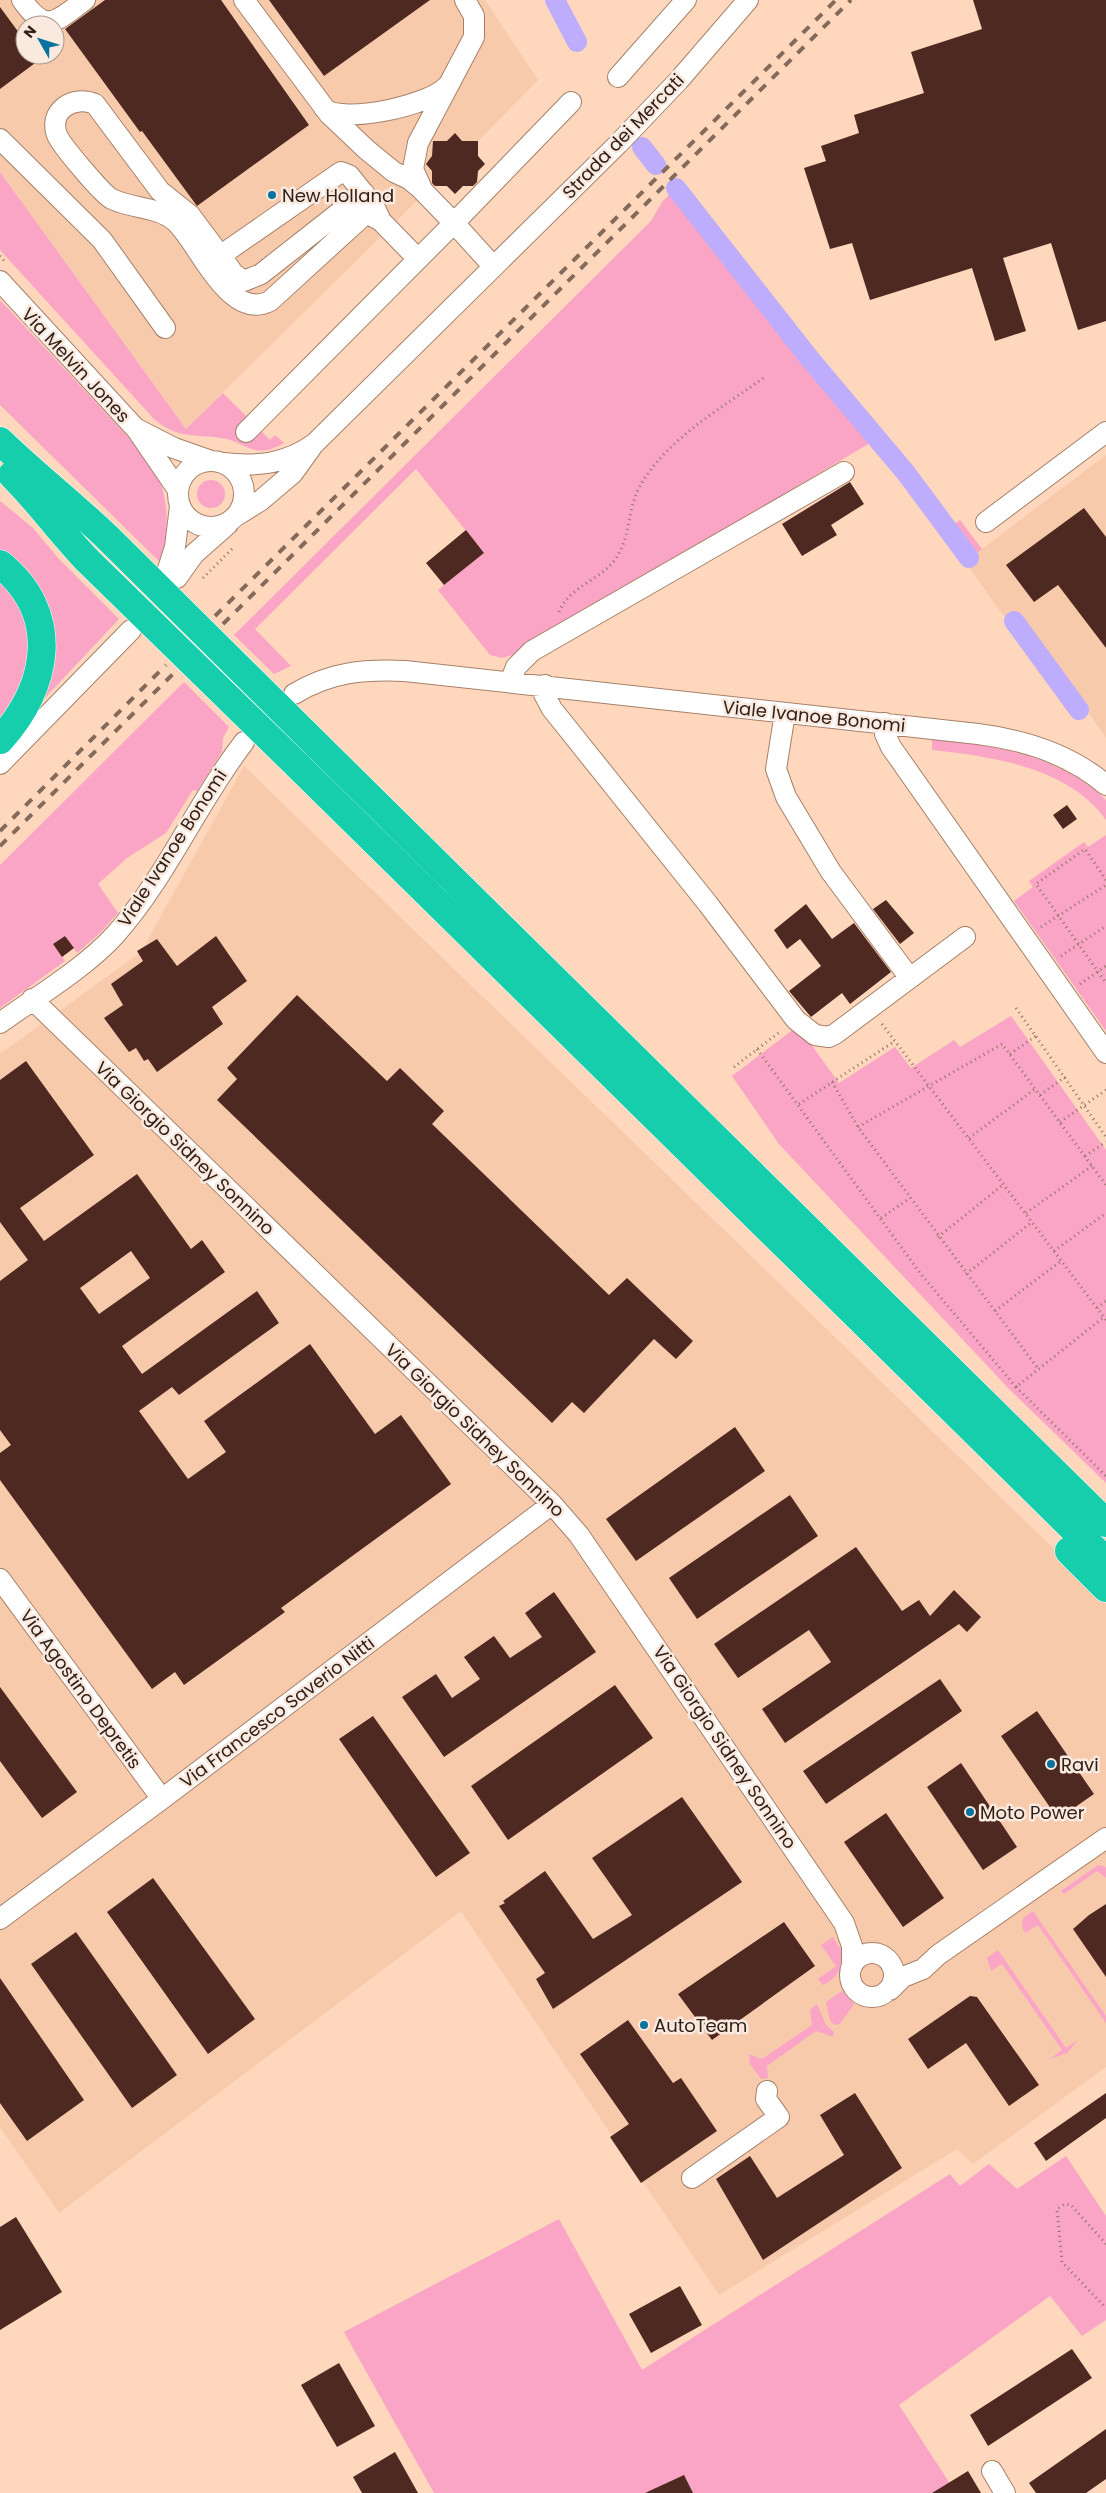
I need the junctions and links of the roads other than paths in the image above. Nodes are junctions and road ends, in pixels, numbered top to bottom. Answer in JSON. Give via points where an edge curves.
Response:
{"nodes":[{"id":1,"x":22,"y":0,"type":"edge"},
{"id":2,"x":85,"y":0,"type":"edge"},
{"id":3,"x":244,"y":0,"type":"edge"},
{"id":4,"x":465,"y":0,"type":"edge"},
{"id":5,"x":686,"y":0,"type":"edge"},
{"id":6,"x":748,"y":0,"type":"edge"},
{"id":7,"x":618,"y":77,"type":"dead end"},
{"id":8,"x":451,"y":80,"type":"junction"},
{"id":9,"x":570,"y":102,"type":"dead end"},
{"id":10,"x":321,"y":105,"type":"junction"},
{"id":11,"x":0,"y":139,"type":"edge"},
{"id":12,"x":425,"y":193,"type":"junction"},
{"id":13,"x":370,"y":209,"type":"junction"},
{"id":14,"x":454,"y":223,"type":"junction"},
{"id":15,"x":214,"y":248,"type":"junction"},
{"id":16,"x":418,"y":259,"type":"junction"},
{"id":17,"x":494,"y":266,"type":"junction"},
{"id":18,"x":5,"y":274,"type":"edge"},
{"id":19,"x":165,"y":328,"type":"dead end"},
{"id":20,"x":0,"y":419,"type":"edge"},
{"id":21,"x":133,"y":426,"type":"junction"},
{"id":22,"x":246,"y":432,"type":"dead end"},
{"id":23,"x":1106,"y":432,"type":"edge"},
{"id":24,"x":0,"y":441,"type":"edge"},
{"id":25,"x":317,"y":441,"type":"junction"},
{"id":26,"x":217,"y":462,"type":"junction"},
{"id":27,"x":0,"y":463,"type":"edge"},
{"id":28,"x":844,"y":472,"type":"dead end"},
{"id":29,"x":0,"y":490,"type":"edge"},
{"id":30,"x":179,"y":498,"type":"junction"},
{"id":31,"x":78,"y":509,"type":"junction"},
{"id":32,"x":234,"y":519,"type":"junction"},
{"id":33,"x":986,"y":522,"type":"dead end"},
{"id":34,"x":82,"y":554,"type":"junction"},
{"id":35,"x":0,"y":564,"type":"edge"},
{"id":36,"x":131,"y":630,"type":"dead end"},
{"id":37,"x":510,"y":682,"type":"junction"},
{"id":38,"x":545,"y":686,"type":"junction"},
{"id":39,"x":294,"y":694,"type":"dead end"},
{"id":40,"x":785,"y":713,"type":"junction"},
{"id":41,"x":885,"y":723,"type":"junction"},
{"id":42,"x":0,"y":740,"type":"edge"},
{"id":43,"x":244,"y":742,"type":"dead end"},
{"id":44,"x":0,"y":764,"type":"edge"},
{"id":45,"x":1106,"y":785,"type":"edge"},
{"id":46,"x":965,"y":937,"type":"dead end"},
{"id":47,"x":909,"y":977,"type":"junction"},
{"id":48,"x":32,"y":999,"type":"junction"},
{"id":49,"x":0,"y":1023,"type":"edge"},
{"id":50,"x":1106,"y":1053,"type":"edge"},
{"id":51,"x":965,"y":1422,"type":"junction"},
{"id":52,"x":552,"y":1504,"type":"junction"},
{"id":53,"x":1106,"y":1523,"type":"edge"},
{"id":54,"x":1106,"y":1561,"type":"edge"},
{"id":55,"x":0,"y":1579,"type":"edge"},
{"id":56,"x":1106,"y":1588,"type":"edge"},
{"id":57,"x":162,"y":1799,"type":"junction"},
{"id":58,"x":1106,"y":1838,"type":"edge"},
{"id":59,"x":0,"y":1918,"type":"edge"},
{"id":60,"x":844,"y":1923,"type":"junction"},
{"id":61,"x":938,"y":1955,"type":"junction"},
{"id":62,"x":883,"y":1956,"type":"junction"},
{"id":63,"x":852,"y":1966,"type":"junction"},
{"id":64,"x":890,"y":1990,"type":"junction"},
{"id":65,"x":767,"y":2090,"type":"dead end"},
{"id":66,"x":692,"y":2178,"type":"dead end"},
{"id":67,"x":992,"y":2471,"type":"dead end"},
{"id":68,"x":1006,"y":2493,"type":"edge"}],
"edges":[{"from":1,"to":2,"type":"street","via":[[35,17],[48,22],[63,16]]},
{"from":3,"to":10,"type":"street"},
{"from":4,"to":8,"type":"street","via":[[474,16],[474,36]]},
{"from":5,"to":7,"type":"street"},
{"from":6,"to":17,"type":"street","name":"Strada dei Mercati","via":[[657,103]]},
{"from":8,"to":10,"type":"street","via":[[444,90],[432,97],[383,110],[341,115]]},
{"from":8,"to":12,"type":"street","via":[[415,152],[415,177]]},
{"from":9,"to":14,"type":"street"},
{"from":10,"to":12,"type":"street","via":[[361,145]]},
{"from":11,"to":19,"type":"street","via":[[102,240]]},
{"from":12,"to":14,"type":"street"},
{"from":13,"to":15,"type":"street","via":[[252,279],[244,281],[237,278]]},
{"from":13,"to":15,"type":"street","via":[[347,174],[339,172],[229,250],[221,253]]},
{"from":13,"to":15,"type":"street","via":[[270,301],[256,306],[246,304],[220,282],[169,217],[112,199],[103,192],[58,136],[56,120],[64,106],[79,100],[95,104],[160,191],[190,215]]},
{"from":13,"to":16,"type":"street"},
{"from":14,"to":16,"type":"street"},
{"from":14,"to":17,"type":"street"},
{"from":16,"to":22,"type":"street"},
{"from":17,"to":25,"type":"street","name":"Strada dei Mercati"},
{"from":18,"to":21,"type":"street","name":"Via Melvin Jones"},
{"from":20,"to":31,"type":"highway"},
{"from":21,"to":26,"type":"street","name":"Via Melvin Jones","via":[[169,445]]},
{"from":21,"to":30,"type":"street","name":"Via Melvin Jones"},
{"from":23,"to":33,"type":"street"},
{"from":24,"to":31,"type":"highway"},
{"from":25,"to":26,"type":"street","name":"Strada dei Mercati","via":[[274,463],[248,466]]},
{"from":25,"to":32,"type":"street","name":"Strada dei Mercati","via":[[293,473]]},
{"from":26,"to":30,"type":"street","name":"Strada dei Mercati","via":[[196,465],[189,470],[180,483]]},
{"from":26,"to":32,"type":"street","via":[[234,470],[244,486],[244,499]]},
{"from":27,"to":34,"type":"highway"},
{"from":28,"to":37,"type":"street","via":[[540,646],[521,661]]},
{"from":29,"to":34,"type":"highway"},
{"from":30,"to":32,"type":"street","name":"Strada dei Mercati","via":[[189,519],[203,527],[218,527]]},
{"from":30,"to":32,"type":"street","name":"Strada dei Mercati","via":[[172,574]]},
{"from":31,"to":53,"type":"highway","bridge":true},
{"from":34,"to":51,"type":"highway","bridge":true},
{"from":35,"to":42,"type":"highway","via":[[18,582],[30,602],[39,624],[42,648],[40,673],[32,696]]},
{"from":36,"to":44,"type":"street"},
{"from":37,"to":38,"type":"street","name":"Viale Ivanoe Bonomi"},
{"from":37,"to":39,"type":"street","name":"Viale Ivanoe Bonomi","via":[[413,671],[364,670],[326,678]]},
{"from":38,"to":40,"type":"street","name":"Viale Ivanoe Bonomi"},
{"from":38,"to":47,"type":"street","via":[[544,694],[552,709],[796,1020],[815,1034],[829,1037]]},
{"from":40,"to":41,"type":"street","name":"Viale Ivanoe Bonomi"},
{"from":40,"to":47,"type":"street","via":[[776,769],[784,791],[831,872]]},
{"from":41,"to":45,"type":"street","name":"Viale Ivanoe Bonomi","via":[[1014,740],[1064,758]]},
{"from":41,"to":50,"type":"street","via":[[885,734],[891,747]]},
{"from":43,"to":48,"type":"street","name":"Viale Ivanoe Bonomi","via":[[121,928],[93,955]]},
{"from":46,"to":47,"type":"street"},
{"from":48,"to":49,"type":"street","name":"Viale Ivanoe Bonomi"},
{"from":48,"to":52,"type":"street","name":"Via Giorgio Sidney Sonnino"},
{"from":51,"to":54,"type":"highway"},
{"from":51,"to":56,"type":"highway","via":[[988,1448],[1038,1519]]},
{"from":52,"to":57,"type":"street","name":"Via Francesco Saverio Nitti"},
{"from":52,"to":60,"type":"street","name":"Via Giorgio Sidney Sonnino","via":[[591,1550]]},
{"from":55,"to":57,"type":"street","name":"Via Agostino Depretis"},
{"from":57,"to":59,"type":"street","name":"Via Francesco Saverio Nitti"},
{"from":58,"to":61,"type":"street"},
{"from":60,"to":62,"type":"street","name":"Via Giorgio Sidney Sonnino"},
{"from":60,"to":63,"type":"street","name":"Via Giorgio Sidney Sonnino","via":[[852,1946]]},
{"from":61,"to":62,"type":"street","via":[[908,1959]]},
{"from":61,"to":64,"type":"street","via":[[923,1968],[903,1977]]},
{"from":62,"to":63,"type":"street","via":[[867,1954]]},
{"from":62,"to":64,"type":"street","via":[[891,1963],[895,1977]]},
{"from":63,"to":64,"type":"street","via":[[851,1984],[862,1996],[876,1998]]},
{"from":65,"to":66,"type":"street","via":[[766,2099],[779,2117]]},
{"from":67,"to":68,"type":"street"}]}
